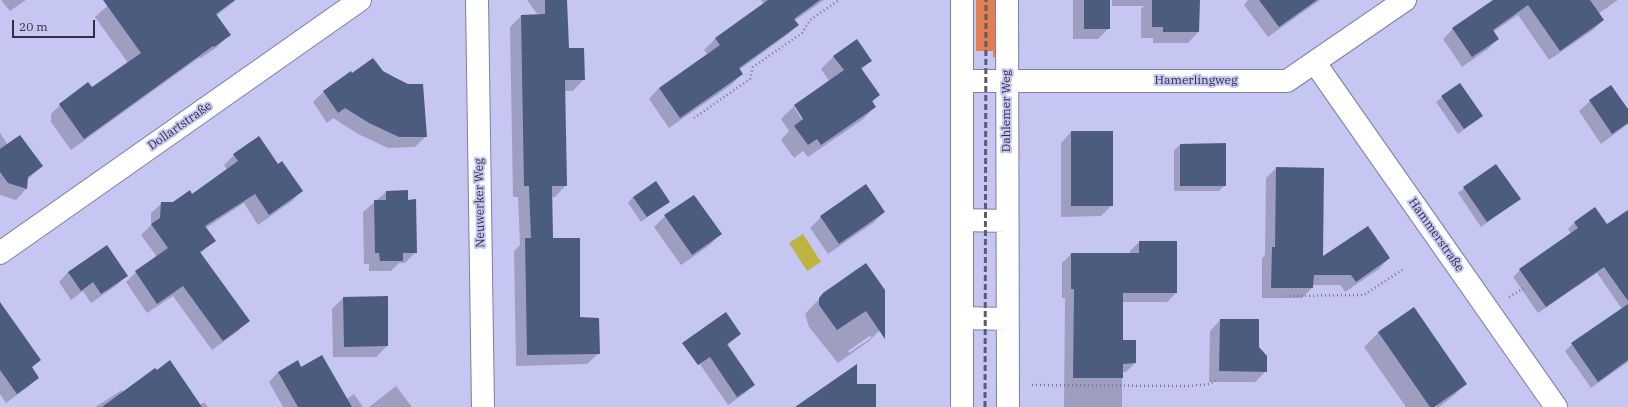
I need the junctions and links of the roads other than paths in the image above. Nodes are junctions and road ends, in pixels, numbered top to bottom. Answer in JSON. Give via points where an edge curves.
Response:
{"nodes":[{"id":1,"x":360,"y":0,"type":"edge"},
{"id":2,"x":477,"y":0,"type":"edge"},
{"id":3,"x":962,"y":0,"type":"edge"},
{"id":4,"x":1007,"y":0,"type":"edge"},
{"id":5,"x":1405,"y":0,"type":"edge"},
{"id":6,"x":1315,"y":63,"type":"junction"},
{"id":7,"x":962,"y":81,"type":"junction"},
{"id":8,"x":1007,"y":81,"type":"junction"},
{"id":9,"x":962,"y":220,"type":"junction"},
{"id":10,"x":1007,"y":221,"type":"junction"},
{"id":11,"x":0,"y":253,"type":"edge"},
{"id":12,"x":962,"y":318,"type":"junction"},
{"id":13,"x":1008,"y":319,"type":"junction"},
{"id":14,"x":483,"y":407,"type":"edge"},
{"id":15,"x":962,"y":407,"type":"edge"},
{"id":16,"x":1008,"y":407,"type":"edge"},
{"id":17,"x":1556,"y":407,"type":"edge"}],
"edges":[{"from":1,"to":11,"type":"street","name":"Dollartstraße"},
{"from":2,"to":14,"type":"street","name":"Neuwerker Weg"},
{"from":3,"to":7,"type":"street"},
{"from":4,"to":8,"type":"street","name":"Dahlemer Weg"},
{"from":5,"to":6,"type":"street","name":"Hamerlingweg"},
{"from":6,"to":8,"type":"street","name":"Hamerlingweg","via":[[1288,81]]},
{"from":6,"to":17,"type":"street","name":"Hammerstraße"},
{"from":7,"to":8,"type":"street","name":"Hamerlingweg"},
{"from":7,"to":9,"type":"street"},
{"from":8,"to":10,"type":"street","name":"Dahlemer Weg"},
{"from":9,"to":10,"type":"street"},
{"from":9,"to":12,"type":"street"},
{"from":10,"to":13,"type":"street","name":"Dahlemer Weg"},
{"from":12,"to":13,"type":"street"},
{"from":12,"to":15,"type":"street"},
{"from":13,"to":16,"type":"street","name":"Dahlemer Weg"}]}
